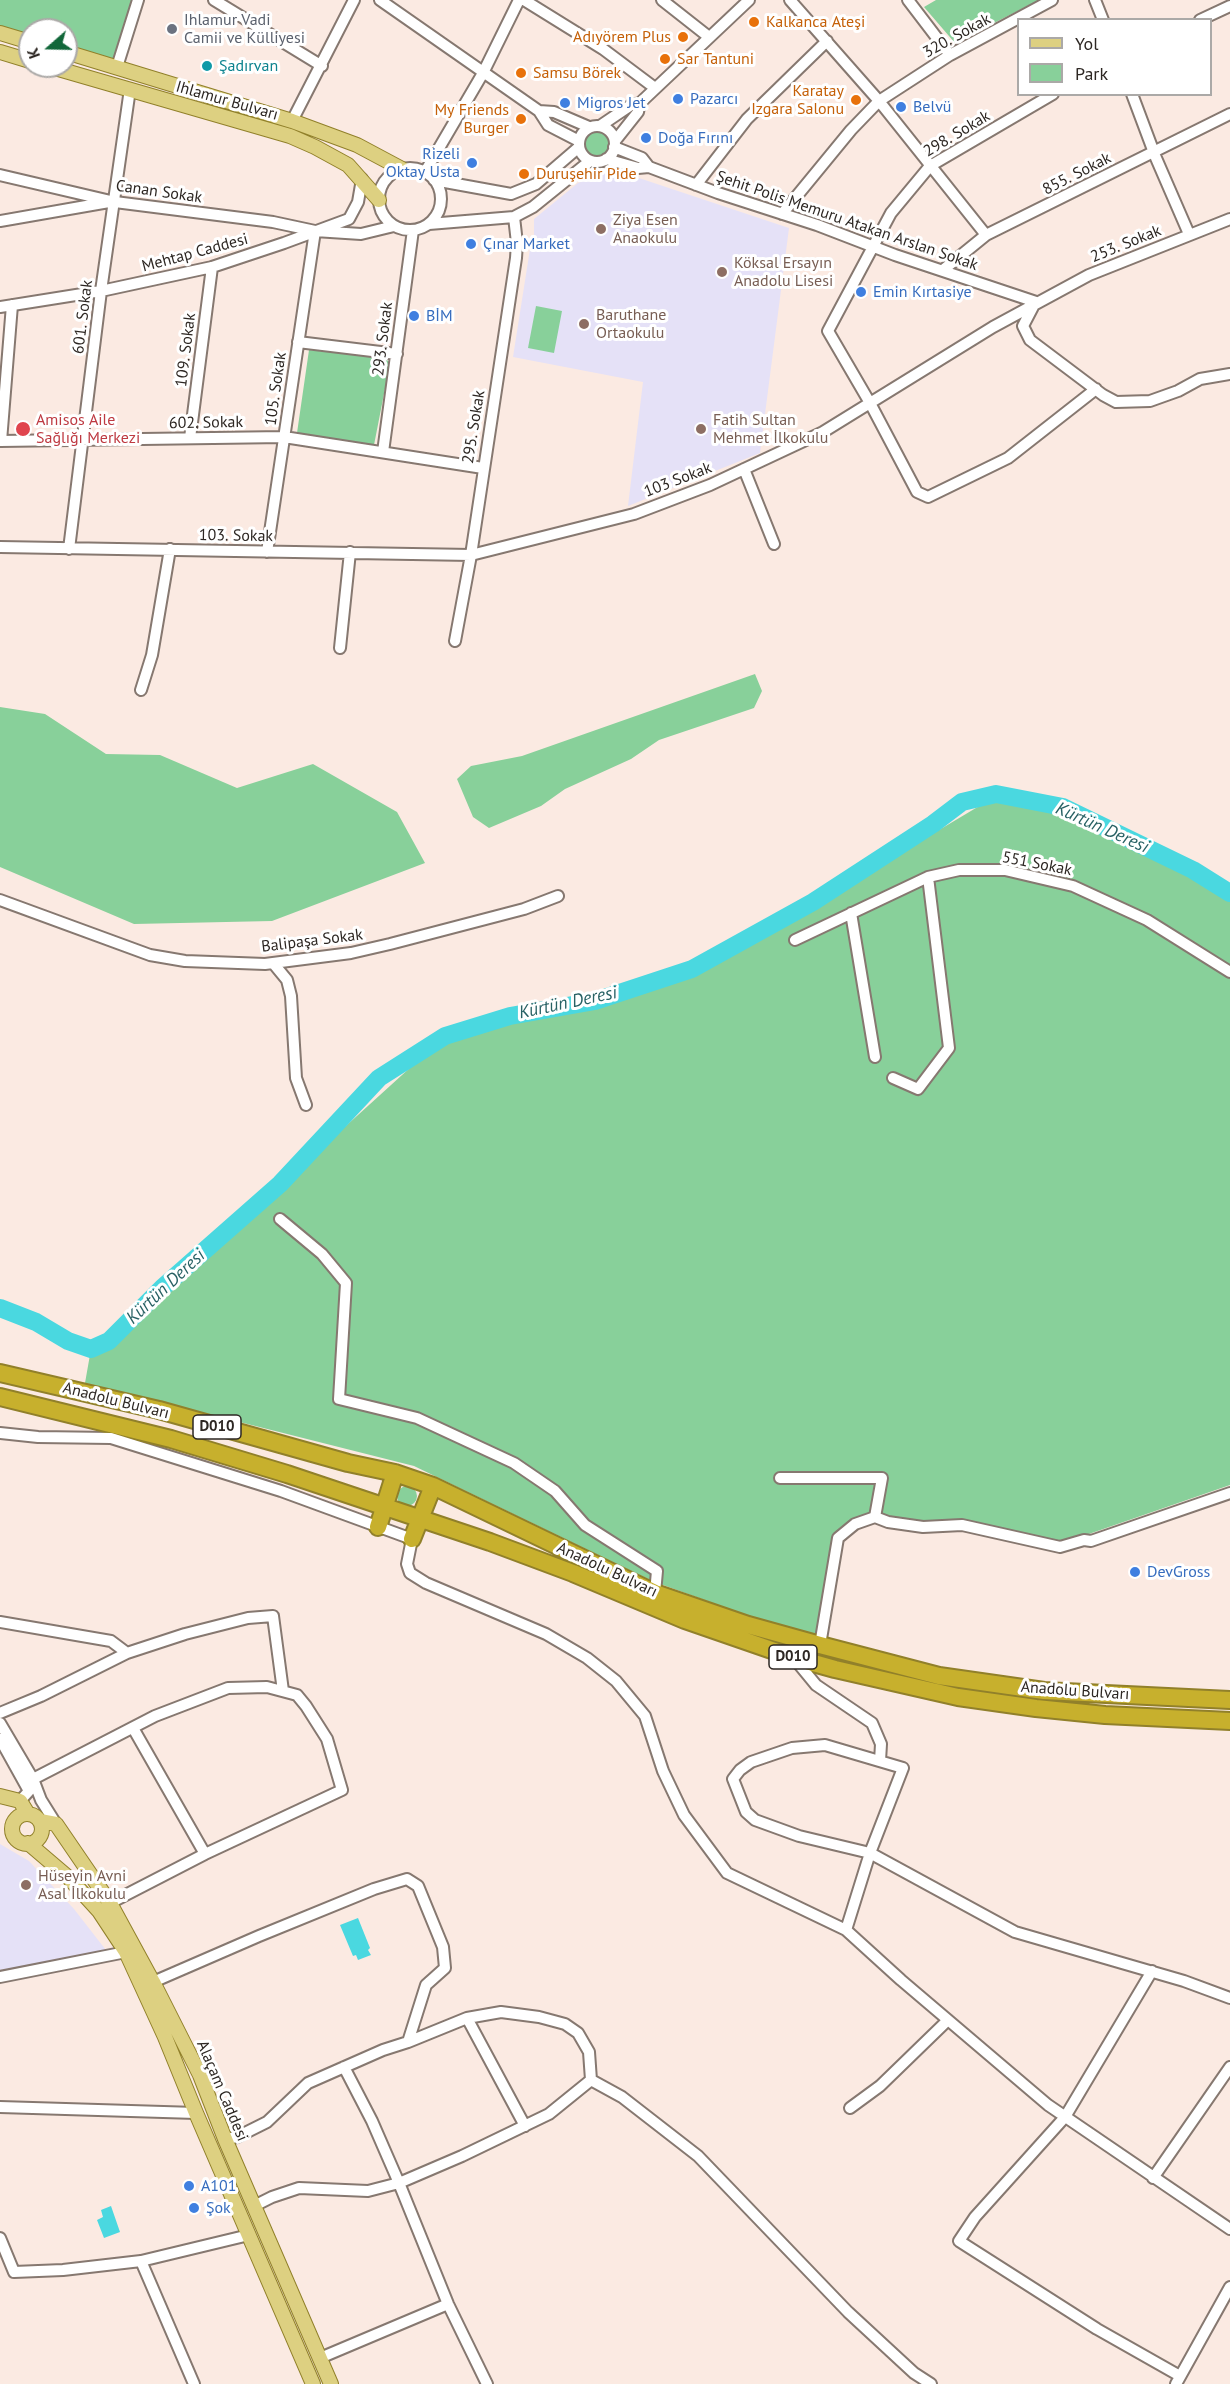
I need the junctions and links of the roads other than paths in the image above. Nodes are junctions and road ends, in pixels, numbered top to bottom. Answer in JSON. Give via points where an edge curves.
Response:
{"nodes":[{"id":1,"x":138,"y":0,"type":"edge"},
{"id":2,"x":214,"y":0,"type":"edge"},
{"id":3,"x":354,"y":0,"type":"edge"},
{"id":4,"x":380,"y":0,"type":"edge"},
{"id":5,"x":519,"y":0,"type":"edge"},
{"id":6,"x":524,"y":0,"type":"edge"},
{"id":7,"x":662,"y":0,"type":"edge"},
{"id":8,"x":749,"y":0,"type":"edge"},
{"id":9,"x":790,"y":0,"type":"edge"},
{"id":10,"x":909,"y":0,"type":"edge"},
{"id":11,"x":1052,"y":0,"type":"edge"},
{"id":12,"x":1095,"y":0,"type":"edge"},
{"id":13,"x":1230,"y":6,"type":"edge"},
{"id":14,"x":1019,"y":18,"type":"edge"},
{"id":15,"x":1101,"y":18,"type":"edge"},
{"id":16,"x":1204,"y":18,"type":"edge"},
{"id":17,"x":1017,"y":19,"type":"edge"},
{"id":18,"x":0,"y":33,"type":"edge"},
{"id":19,"x":709,"y":37,"type":"junction"},
{"id":20,"x":18,"y":38,"type":"edge"},
{"id":21,"x":827,"y":41,"type":"junction"},
{"id":22,"x":0,"y":52,"type":"edge"},
{"id":23,"x":950,"y":55,"type":"junction"},
{"id":24,"x":78,"y":56,"type":"edge"},
{"id":25,"x":18,"y":57,"type":"edge"},
{"id":26,"x":322,"y":66,"type":"junction"},
{"id":27,"x":117,"y":67,"type":"junction"},
{"id":28,"x":483,"y":73,"type":"junction"},
{"id":29,"x":78,"y":74,"type":"edge"},
{"id":30,"x":655,"y":87,"type":"junction"},
{"id":31,"x":130,"y":89,"type":"junction"},
{"id":32,"x":1050,"y":96,"type":"edge"},
{"id":33,"x":1133,"y":96,"type":"edge"},
{"id":34,"x":879,"y":101,"type":"junction"},
{"id":35,"x":640,"y":103,"type":"junction"},
{"id":36,"x":539,"y":111,"type":"junction"},
{"id":37,"x":1230,"y":114,"type":"edge"},
{"id":38,"x":292,"y":121,"type":"junction"},
{"id":39,"x":595,"y":127,"type":"junction"},
{"id":40,"x":579,"y":144,"type":"junction"},
{"id":41,"x":614,"y":144,"type":"junction"},
{"id":42,"x":1154,"y":151,"type":"junction"},
{"id":43,"x":606,"y":159,"type":"junction"},
{"id":44,"x":590,"y":161,"type":"junction"},
{"id":45,"x":930,"y":166,"type":"junction"},
{"id":46,"x":649,"y":167,"type":"junction"},
{"id":47,"x":402,"y":169,"type":"junction"},
{"id":48,"x":424,"y":172,"type":"junction"},
{"id":49,"x":0,"y":175,"type":"edge"},
{"id":50,"x":362,"y":179,"type":"junction"},
{"id":51,"x":435,"y":180,"type":"junction"},
{"id":52,"x":696,"y":185,"type":"junction"},
{"id":53,"x":379,"y":200,"type":"junction"},
{"id":54,"x":115,"y":202,"type":"junction"},
{"id":55,"x":782,"y":214,"type":"junction"},
{"id":56,"x":514,"y":217,"type":"junction"},
{"id":57,"x":1230,"y":219,"type":"edge"},
{"id":58,"x":0,"y":221,"type":"edge"},
{"id":59,"x":429,"y":224,"type":"junction"},
{"id":60,"x":394,"y":226,"type":"junction"},
{"id":61,"x":413,"y":230,"type":"junction"},
{"id":62,"x":315,"y":231,"type":"junction"},
{"id":63,"x":1189,"y":234,"type":"junction"},
{"id":64,"x":986,"y":235,"type":"junction"},
{"id":65,"x":872,"y":246,"type":"junction"},
{"id":66,"x":212,"y":267,"type":"junction"},
{"id":67,"x":943,"y":270,"type":"junction"},
{"id":68,"x":101,"y":291,"type":"junction"},
{"id":69,"x":1036,"y":302,"type":"junction"},
{"id":70,"x":12,"y":305,"type":"junction"},
{"id":71,"x":0,"y":308,"type":"edge"},
{"id":72,"x":298,"y":342,"type":"junction"},
{"id":73,"x":397,"y":354,"type":"junction"},
{"id":74,"x":1230,"y":374,"type":"edge"},
{"id":75,"x":1096,"y":389,"type":"junction"},
{"id":76,"x":870,"y":403,"type":"junction"},
{"id":77,"x":284,"y":437,"type":"junction"},
{"id":78,"x":190,"y":438,"type":"junction"},
{"id":79,"x":0,"y":441,"type":"edge"},
{"id":80,"x":83,"y":441,"type":"junction"},
{"id":81,"x":383,"y":452,"type":"junction"},
{"id":82,"x":483,"y":468,"type":"junction"},
{"id":83,"x":744,"y":469,"type":"junction"},
{"id":84,"x":774,"y":544,"type":"dead end"},
{"id":85,"x":0,"y":547,"type":"edge"},
{"id":86,"x":69,"y":549,"type":"junction"},
{"id":87,"x":170,"y":549,"type":"junction"},
{"id":88,"x":267,"y":552,"type":"junction"},
{"id":89,"x":350,"y":552,"type":"junction"},
{"id":90,"x":471,"y":555,"type":"junction"},
{"id":91,"x":455,"y":641,"type":"dead end"},
{"id":92,"x":340,"y":648,"type":"dead end"},
{"id":93,"x":141,"y":690,"type":"dead end"},
{"id":94,"x":927,"y":877,"type":"junction"},
{"id":95,"x":558,"y":896,"type":"dead end"},
{"id":96,"x":0,"y":900,"type":"edge"},
{"id":97,"x":851,"y":913,"type":"junction"},
{"id":98,"x":795,"y":940,"type":"dead end"},
{"id":99,"x":273,"y":963,"type":"junction"},
{"id":100,"x":1230,"y":972,"type":"edge"},
{"id":101,"x":875,"y":1057,"type":"dead end"},
{"id":102,"x":893,"y":1078,"type":"dead end"},
{"id":103,"x":306,"y":1105,"type":"dead end"},
{"id":104,"x":280,"y":1219,"type":"dead end"},
{"id":105,"x":0,"y":1373,"type":"edge"},
{"id":106,"x":0,"y":1397,"type":"edge"},
{"id":107,"x":0,"y":1433,"type":"edge"},
{"id":108,"x":395,"y":1473,"type":"junction"},
{"id":109,"x":780,"y":1478,"type":"dead end"},
{"id":110,"x":433,"y":1486,"type":"junction"},
{"id":111,"x":1230,"y":1493,"type":"edge"},
{"id":112,"x":384,"y":1507,"type":"junction"},
{"id":113,"x":875,"y":1517,"type":"junction"},
{"id":114,"x":420,"y":1519,"type":"junction"},
{"id":115,"x":378,"y":1527,"type":"junction"},
{"id":116,"x":412,"y":1539,"type":"junction"},
{"id":117,"x":655,"y":1593,"type":"junction"},
{"id":118,"x":0,"y":1622,"type":"edge"},
{"id":119,"x":820,"y":1645,"type":"junction"},
{"id":120,"x":127,"y":1653,"type":"junction"},
{"id":121,"x":792,"y":1657,"type":"junction"},
{"id":122,"x":283,"y":1691,"type":"junction"},
{"id":123,"x":1230,"y":1700,"type":"edge"},
{"id":124,"x":0,"y":1713,"type":"edge"},
{"id":125,"x":1230,"y":1721,"type":"edge"},
{"id":126,"x":0,"y":1723,"type":"edge"},
{"id":127,"x":134,"y":1728,"type":"junction"},
{"id":128,"x":0,"y":1739,"type":"edge"},
{"id":129,"x":880,"y":1761,"type":"junction"},
{"id":130,"x":33,"y":1779,"type":"junction"},
{"id":131,"x":0,"y":1796,"type":"edge"},
{"id":132,"x":20,"y":1802,"type":"junction"},
{"id":133,"x":34,"y":1818,"type":"junction"},
{"id":134,"x":56,"y":1824,"type":"junction"},
{"id":135,"x":0,"y":1828,"type":"edge"},
{"id":136,"x":22,"y":1841,"type":"junction"},
{"id":137,"x":870,"y":1853,"type":"junction"},
{"id":138,"x":205,"y":1854,"type":"junction"},
{"id":139,"x":110,"y":1903,"type":"junction"},
{"id":140,"x":846,"y":1930,"type":"junction"},
{"id":141,"x":126,"y":1953,"type":"junction"},
{"id":142,"x":1152,"y":1971,"type":"junction"},
{"id":143,"x":0,"y":1977,"type":"edge"},
{"id":144,"x":153,"y":1982,"type":"junction"},
{"id":145,"x":1230,"y":1998,"type":"edge"},
{"id":146,"x":467,"y":2018,"type":"junction"},
{"id":147,"x":948,"y":2020,"type":"junction"},
{"id":148,"x":408,"y":2042,"type":"junction"},
{"id":149,"x":344,"y":2067,"type":"junction"},
{"id":150,"x":1230,"y":2067,"type":"edge"},
{"id":151,"x":591,"y":2080,"type":"junction"},
{"id":152,"x":0,"y":2107,"type":"edge"},
{"id":153,"x":850,"y":2108,"type":"dead end"},
{"id":154,"x":196,"y":2113,"type":"junction"},
{"id":155,"x":1065,"y":2117,"type":"junction"},
{"id":156,"x":525,"y":2126,"type":"junction"},
{"id":157,"x":225,"y":2139,"type":"junction"},
{"id":158,"x":1153,"y":2178,"type":"junction"},
{"id":159,"x":399,"y":2183,"type":"junction"},
{"id":160,"x":254,"y":2206,"type":"junction"},
{"id":161,"x":1230,"y":2229,"type":"edge"},
{"id":162,"x":249,"y":2235,"type":"junction"},
{"id":163,"x":0,"y":2238,"type":"edge"},
{"id":164,"x":141,"y":2261,"type":"junction"},
{"id":165,"x":1230,"y":2287,"type":"edge"},
{"id":166,"x":448,"y":2304,"type":"junction"},
{"id":167,"x":320,"y":2358,"type":"junction"},
{"id":168,"x":1178,"y":2380,"type":"edge"},
{"id":169,"x":194,"y":2384,"type":"edge"},
{"id":170,"x":313,"y":2384,"type":"edge"},
{"id":171,"x":331,"y":2384,"type":"edge"},
{"id":172,"x":487,"y":2384,"type":"edge"},
{"id":173,"x":932,"y":2384,"type":"edge"}],
"edges":[{"from":1,"to":27,"type":"street"},
{"from":2,"to":26,"type":"street"},
{"from":3,"to":26,"type":"street"},
{"from":4,"to":28,"type":"street"},
{"from":5,"to":28,"type":"street"},
{"from":6,"to":30,"type":"street"},
{"from":7,"to":19,"type":"street"},
{"from":8,"to":19,"type":"street"},
{"from":9,"to":21,"type":"street"},
{"from":10,"to":23,"type":"street"},
{"from":11,"to":14,"type":"street","name":"320. Sokak"},
{"from":12,"to":15,"type":"street"},
{"from":13,"to":16,"type":"street"},
{"from":17,"to":23,"type":"street","name":"320. Sokak"},
{"from":18,"to":20,"type":"main road"},
{"from":19,"to":30,"type":"street"},
{"from":21,"to":34,"type":"street"},
{"from":21,"to":52,"type":"street","via":[[747,120]]},
{"from":22,"to":25,"type":"main road"},
{"from":23,"to":34,"type":"street","name":"320. Sokak"},
{"from":24,"to":27,"type":"main road","name":"Ihlamur Bulvarı"},
{"from":26,"to":38,"type":"street"},
{"from":27,"to":38,"type":"main road","name":"Ihlamur Bulvarı"},
{"from":28,"to":36,"type":"street"},
{"from":28,"to":48,"type":"street"},
{"from":29,"to":31,"type":"main road","name":"Ihlamur Bulvarı"},
{"from":30,"to":35,"type":"street"},
{"from":31,"to":50,"type":"main road","name":"Ihlamur Bulvarı","via":[[290,136],[348,165]]},
{"from":31,"to":54,"type":"street","name":"601. Sokak"},
{"from":32,"to":45,"type":"street","name":"298. Sokak"},
{"from":33,"to":42,"type":"street"},
{"from":34,"to":45,"type":"street"},
{"from":34,"to":55,"type":"street","name":"320. Sokak"},
{"from":35,"to":39,"type":"street"},
{"from":35,"to":41,"type":"street","via":[[638,112]]},
{"from":36,"to":39,"type":"street","via":[[554,112]]},
{"from":36,"to":40,"type":"street","via":[[548,125]]},
{"from":37,"to":42,"type":"street","name":"855. Sokak"},
{"from":38,"to":47,"type":"main road","name":"Ihlamur Bulvarı","via":[[357,145]]},
{"from":39,"to":40,"type":"street","via":[[584,130]]},
{"from":39,"to":41,"type":"street","via":[[610,131]]},
{"from":40,"to":44,"type":"street"},
{"from":40,"to":51,"type":"street","via":[[537,184],[511,194]]},
{"from":41,"to":43,"type":"street"},
{"from":41,"to":46,"type":"street","via":[[642,158]]},
{"from":42,"to":63,"type":"street"},
{"from":42,"to":64,"type":"street","name":"855. Sokak"},
{"from":43,"to":44,"type":"street"},
{"from":43,"to":46,"type":"street"},
{"from":44,"to":56,"type":"street","via":[[533,207]]},
{"from":45,"to":64,"type":"street"},
{"from":45,"to":65,"type":"street","name":"298. Sokak","via":[[891,213]]},
{"from":46,"to":52,"type":"street","name":"Şehit Polis Memuru Atakan Arslan Sokak"},
{"from":47,"to":48,"type":"street"},
{"from":47,"to":53,"type":"street","via":[[386,181]]},
{"from":48,"to":51,"type":"street"},
{"from":49,"to":54,"type":"street","name":"Canan Sokak"},
{"from":50,"to":53,"type":"main road","name":"Ihlamur Bulvarı"},
{"from":50,"to":62,"type":"street","via":[[358,202],[349,219]]},
{"from":51,"to":59,"type":"street","via":[[440,208]]},
{"from":52,"to":55,"type":"street","name":"Şehit Polis Memuru Atakan Arslan Sokak"},
{"from":53,"to":60,"type":"street","via":[[383,215]]},
{"from":54,"to":58,"type":"street"},
{"from":54,"to":62,"type":"street","name":"Canan Sokak"},
{"from":54,"to":68,"type":"street","name":"601. Sokak"},
{"from":55,"to":65,"type":"street","name":"Şehit Polis Memuru Atakan Arslan Sokak"},
{"from":56,"to":59,"type":"street"},
{"from":56,"to":82,"type":"street","name":"295. Sokak","via":[[516,258]]},
{"from":57,"to":63,"type":"street","name":"253. Sokak"},
{"from":59,"to":61,"type":"street"},
{"from":60,"to":61,"type":"street"},
{"from":60,"to":62,"type":"street","name":"Mehtap Caddesi","via":[[361,234]]},
{"from":61,"to":73,"type":"street","name":"293. Sokak"},
{"from":62,"to":66,"type":"street","name":"Mehtap Caddesi"},
{"from":62,"to":72,"type":"street","name":"105. Sokak"},
{"from":63,"to":69,"type":"street","name":"253. Sokak","via":[[1089,275]]},
{"from":64,"to":67,"type":"street","name":"855. Sokak"},
{"from":65,"to":67,"type":"street","name":"Şehit Polis Memuru Atakan Arslan Sokak"},
{"from":65,"to":76,"type":"street","name":"298. Sokak","via":[[828,331]]},
{"from":66,"to":68,"type":"street","name":"Mehtap Caddesi"},
{"from":66,"to":78,"type":"street","name":"109. Sokak"},
{"from":67,"to":69,"type":"street","name":"Şehit Polis Memuru Atakan Arslan Sokak"},
{"from":68,"to":70,"type":"street","name":"Mehtap Caddesi"},
{"from":68,"to":80,"type":"street","name":"601. Sokak"},
{"from":69,"to":75,"type":"street","via":[[1023,326],[1030,340]]},
{"from":69,"to":76,"type":"street","name":"103 Sokak"},
{"from":70,"to":71,"type":"street","name":"Mehtap Caddesi"},
{"from":70,"to":79,"type":"street"},
{"from":72,"to":73,"type":"street"},
{"from":72,"to":77,"type":"street","name":"105. Sokak"},
{"from":73,"to":81,"type":"street","name":"293. Sokak"},
{"from":74,"to":75,"type":"street","via":[[1200,380],[1150,400],[1116,402]]},
{"from":75,"to":76,"type":"street","via":[[1008,458],[928,498],[917,492]]},
{"from":76,"to":83,"type":"street","name":"103 Sokak","via":[[823,432]]},
{"from":77,"to":78,"type":"street","name":"602. Sokak"},
{"from":77,"to":81,"type":"street","name":"602. Sokak"},
{"from":77,"to":88,"type":"street","name":"105. Sokak"},
{"from":78,"to":80,"type":"street","name":"602. Sokak"},
{"from":79,"to":80,"type":"street","name":"602. Sokak"},
{"from":80,"to":86,"type":"street","name":"601. Sokak"},
{"from":81,"to":82,"type":"street","name":"602. Sokak"},
{"from":82,"to":90,"type":"street","name":"295. Sokak"},
{"from":83,"to":84,"type":"street"},
{"from":83,"to":90,"type":"street","name":"103 Sokak","via":[[634,514]]},
{"from":85,"to":86,"type":"street","name":"103. Sokak"},
{"from":86,"to":87,"type":"street","name":"103. Sokak"},
{"from":87,"to":88,"type":"street","name":"103. Sokak"},
{"from":87,"to":93,"type":"street","via":[[152,655]]},
{"from":88,"to":89,"type":"street","name":"103. Sokak"},
{"from":89,"to":90,"type":"street","name":"103. Sokak"},
{"from":89,"to":92,"type":"street"},
{"from":90,"to":91,"type":"street","name":"295. Sokak"},
{"from":94,"to":97,"type":"street","name":"551 Sokak"},
{"from":94,"to":100,"type":"street","name":"551 Sokak","via":[[959,870],[1005,870],[1073,886],[1147,920]]},
{"from":94,"to":102,"type":"street","via":[[949,1048],[918,1089]]},
{"from":95,"to":99,"type":"street","name":"Balipaşa Sokak","via":[[524,909],[390,944]]},
{"from":96,"to":99,"type":"street","name":"Balipaşa Sokak","via":[[150,955],[185,961]]},
{"from":97,"to":98,"type":"street","name":"551 Sokak"},
{"from":97,"to":101,"type":"street"},
{"from":99,"to":103,"type":"street","via":[[287,980],[291,996],[296,1078]]},
{"from":104,"to":117,"type":"street","via":[[322,1254],[346,1283],[339,1399],[417,1418],[514,1463],[555,1491],[585,1525],[657,1571]]},
{"from":105,"to":108,"type":"highway","name":"Anadolu Bulvarı","number":"D010","via":[[159,1410]]},
{"from":106,"to":112,"type":"highway","name":"Anadolu Bulvarı","number":"D010","via":[[171,1439]]},
{"from":107,"to":115,"type":"street","via":[[111,1438],[281,1491]]},
{"from":108,"to":110,"type":"highway","name":"Anadolu Bulvarı","number":"D010"},
{"from":108,"to":112,"type":"highway"},
{"from":109,"to":113,"type":"street","via":[[882,1478]]},
{"from":110,"to":114,"type":"highway"},
{"from":110,"to":117,"type":"highway","name":"Anadolu Bulvarı","number":"D010"},
{"from":111,"to":113,"type":"street","via":[[1091,1541],[1084,1539],[1060,1547],[963,1525],[923,1527]]},
{"from":112,"to":114,"type":"highway","name":"Anadolu Bulvarı","number":"D010"},
{"from":112,"to":115,"type":"highway"},
{"from":113,"to":119,"type":"street","via":[[855,1524],[838,1538]]},
{"from":114,"to":116,"type":"highway"},
{"from":114,"to":121,"type":"highway","name":"Anadolu Bulvarı","number":"D010"},
{"from":115,"to":116,"type":"street"},
{"from":116,"to":140,"type":"street","via":[[407,1564],[410,1573],[546,1634],[616,1681],[645,1716],[663,1771],[684,1815],[727,1873]]},
{"from":117,"to":119,"type":"highway","name":"Anadolu Bulvarı","number":"D010"},
{"from":118,"to":120,"type":"street","via":[[111,1641]]},
{"from":119,"to":123,"type":"highway","name":"Anadolu Bulvarı","number":"D010","via":[[939,1676],[1044,1691]]},
{"from":120,"to":122,"type":"street","via":[[184,1634],[273,1616]]},
{"from":120,"to":124,"type":"street"},
{"from":121,"to":125,"type":"highway","name":"Anadolu Bulvarı","number":"D010","via":[[958,1697],[1105,1715]]},
{"from":121,"to":129,"type":"street","via":[[816,1685],[872,1723],[881,1744]]},
{"from":122,"to":127,"type":"street","via":[[267,1687],[228,1688],[172,1708]]},
{"from":122,"to":138,"type":"street","via":[[297,1695],[327,1739],[342,1790]]},
{"from":126,"to":130,"type":"street"},
{"from":127,"to":130,"type":"street"},
{"from":127,"to":138,"type":"street"},
{"from":128,"to":132,"type":"street","via":[[29,1791]]},
{"from":129,"to":137,"type":"street","via":[[903,1768]]},
{"from":129,"to":137,"type":"street","via":[[825,1745],[803,1746],[751,1762],[733,1779],[743,1806],[755,1820],[799,1836]]},
{"from":130,"to":134,"type":"street"},
{"from":131,"to":132,"type":"main road"},
{"from":132,"to":133,"type":"main road"},
{"from":133,"to":134,"type":"main road"},
{"from":133,"to":136,"type":"main road","via":[[42,1831],[40,1836],[33,1842]]},
{"from":133,"to":136,"type":"main road","via":[[15,1820],[12,1829]]},
{"from":134,"to":139,"type":"main road","name":"Alaçam Caddesi"},
{"from":135,"to":136,"type":"main road","name":"Alaçam Caddesi"},
{"from":136,"to":141,"type":"main road","name":"Alaçam Caddesi","via":[[69,1878],[99,1911]]},
{"from":137,"to":140,"type":"street"},
{"from":137,"to":142,"type":"street","via":[[1015,1932]]},
{"from":138,"to":139,"type":"street"},
{"from":139,"to":144,"type":"main road","name":"Alaçam Caddesi"},
{"from":140,"to":147,"type":"street"},
{"from":141,"to":143,"type":"street"},
{"from":141,"to":154,"type":"main road","name":"Alaçam Caddesi"},
{"from":142,"to":145,"type":"street"},
{"from":142,"to":155,"type":"street"},
{"from":144,"to":148,"type":"street","via":[[407,1878],[418,1886],[443,1947],[445,1968],[426,1985]]},
{"from":144,"to":157,"type":"main road","name":"Alaçam Caddesi","via":[[200,2075]]},
{"from":146,"to":148,"type":"street"},
{"from":146,"to":151,"type":"street","via":[[501,2012],[565,2024],[578,2033],[589,2052]]},
{"from":146,"to":156,"type":"street"},
{"from":147,"to":153,"type":"street","via":[[880,2086]]},
{"from":147,"to":155,"type":"street"},
{"from":148,"to":149,"type":"street"},
{"from":149,"to":157,"type":"street","via":[[308,2084],[267,2122]]},
{"from":149,"to":159,"type":"street"},
{"from":150,"to":158,"type":"street"},
{"from":151,"to":156,"type":"street","via":[[549,2114]]},
{"from":151,"to":173,"type":"street","via":[[622,2097],[698,2156],[848,2312],[914,2373]]},
{"from":152,"to":154,"type":"street"},
{"from":154,"to":162,"type":"main road","name":"Alaçam Caddesi"},
{"from":155,"to":158,"type":"street"},
{"from":155,"to":168,"type":"street","via":[[975,2217],[959,2241]]},
{"from":156,"to":159,"type":"street"},
{"from":157,"to":160,"type":"main road","name":"Alaçam Caddesi"},
{"from":158,"to":161,"type":"street"},
{"from":159,"to":160,"type":"street","via":[[368,2191],[299,2188]]},
{"from":159,"to":166,"type":"street"},
{"from":160,"to":167,"type":"main road","name":"Alaçam Caddesi"},
{"from":162,"to":164,"type":"street"},
{"from":162,"to":170,"type":"main road","name":"Alaçam Caddesi"},
{"from":163,"to":164,"type":"street","via":[[14,2272]]},
{"from":164,"to":169,"type":"street"},
{"from":165,"to":168,"type":"street"},
{"from":166,"to":167,"type":"street"},
{"from":166,"to":172,"type":"street"},
{"from":167,"to":171,"type":"main road","name":"Alaçam Caddesi"}]}
